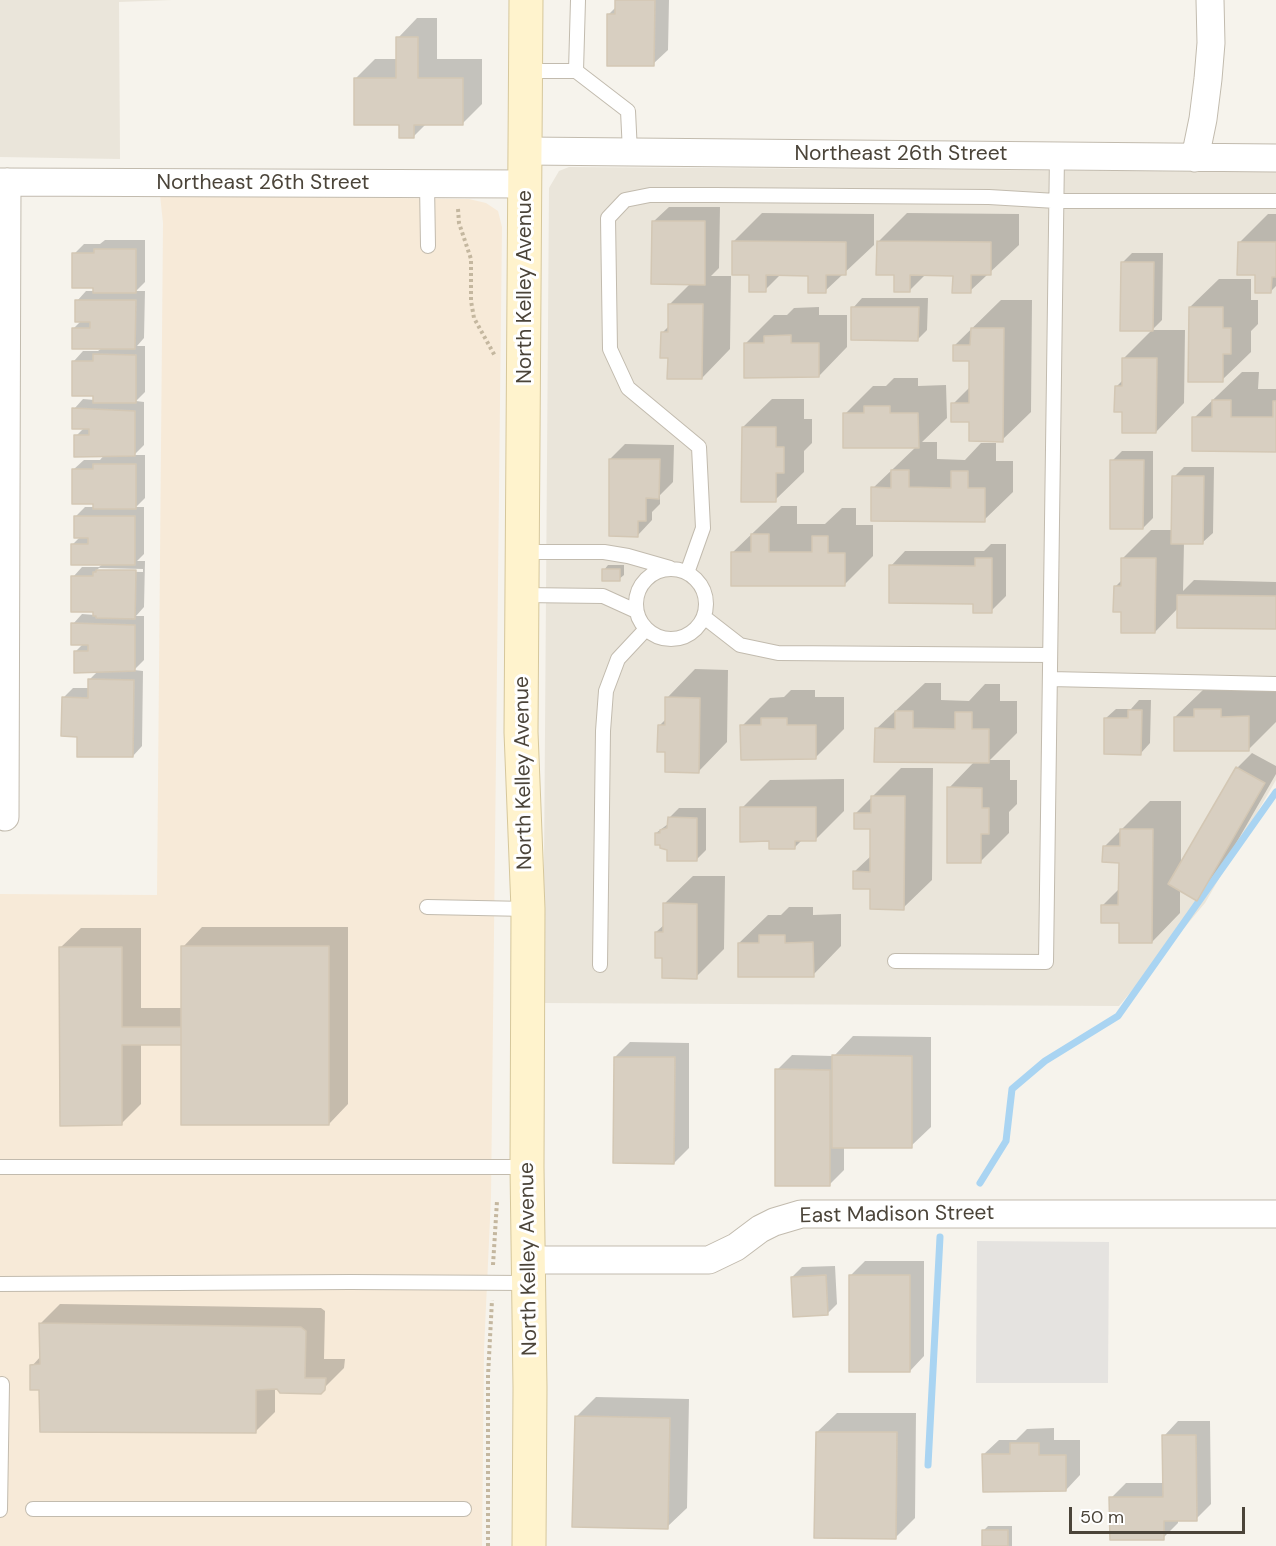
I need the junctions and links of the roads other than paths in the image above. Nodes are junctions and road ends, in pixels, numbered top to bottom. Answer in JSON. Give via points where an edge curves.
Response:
{"nodes":[{"id":1,"x":526,"y":0,"type":"edge"},
{"id":2,"x":578,"y":0,"type":"edge"},
{"id":3,"x":1210,"y":0,"type":"edge"},
{"id":4,"x":526,"y":71,"type":"junction"},
{"id":5,"x":576,"y":71,"type":"junction"},
{"id":6,"x":526,"y":152,"type":"junction"},
{"id":7,"x":630,"y":152,"type":"junction"},
{"id":8,"x":1057,"y":155,"type":"junction"},
{"id":9,"x":1195,"y":158,"type":"junction"},
{"id":10,"x":1276,"y":158,"type":"edge"},
{"id":11,"x":4,"y":182,"type":"edge"},
{"id":12,"x":427,"y":184,"type":"junction"},
{"id":13,"x":526,"y":184,"type":"junction"},
{"id":14,"x":1056,"y":201,"type":"junction"},
{"id":15,"x":1276,"y":201,"type":"edge"},
{"id":16,"x":428,"y":246,"type":"dead end"},
{"id":17,"x":523,"y":552,"type":"junction"},
{"id":18,"x":672,"y":568,"type":"junction"},
{"id":19,"x":687,"y":573,"type":"junction"},
{"id":20,"x":522,"y":595,"type":"junction"},
{"id":21,"x":636,"y":611,"type":"junction"},
{"id":22,"x":704,"y":617,"type":"junction"},
{"id":23,"x":646,"y":629,"type":"junction"},
{"id":24,"x":1050,"y":655,"type":"junction"},
{"id":25,"x":1050,"y":679,"type":"junction"},
{"id":26,"x":1276,"y":684,"type":"edge"},
{"id":27,"x":5,"y":817,"type":"dead end"},
{"id":28,"x":427,"y":907,"type":"dead end"},
{"id":29,"x":528,"y":909,"type":"junction"},
{"id":30,"x":895,"y":961,"type":"dead end"},
{"id":31,"x":600,"y":965,"type":"dead end"},
{"id":32,"x":0,"y":1167,"type":"edge"},
{"id":33,"x":513,"y":1167,"type":"junction"},
{"id":34,"x":1276,"y":1214,"type":"edge"},
{"id":35,"x":530,"y":1272,"type":"junction"},
{"id":36,"x":0,"y":1284,"type":"edge"},
{"id":37,"x":2,"y":1384,"type":"dead end"},
{"id":38,"x":33,"y":1509,"type":"dead end"},
{"id":39,"x":464,"y":1509,"type":"dead end"},
{"id":40,"x":0,"y":1510,"type":"edge"},
{"id":41,"x":529,"y":1546,"type":"edge"}],
"edges":[{"from":1,"to":4,"type":"main road","name":"North Kelley Avenue"},
{"from":2,"to":5,"type":"lane"},
{"from":3,"to":9,"type":"street","via":[[1208,79]]},
{"from":4,"to":5,"type":"lane"},
{"from":4,"to":6,"type":"main road","name":"North Kelley Avenue"},
{"from":5,"to":7,"type":"lane","via":[[628,111]]},
{"from":6,"to":7,"type":"street","name":"Northeast 26th Street"},
{"from":6,"to":13,"type":"main road","name":"North Kelley Avenue"},
{"from":7,"to":8,"type":"street","name":"Northeast 26th Street"},
{"from":8,"to":9,"type":"street","name":"Northeast 26th Street"},
{"from":8,"to":14,"type":"lane"},
{"from":9,"to":10,"type":"street","name":"Northeast 26th Street"},
{"from":11,"to":12,"type":"street","name":"Northeast 26th Street"},
{"from":11,"to":27,"type":"street"},
{"from":12,"to":13,"type":"street","name":"Northeast 26th Street"},
{"from":12,"to":16,"type":"lane"},
{"from":13,"to":17,"type":"main road","name":"North Kelley Avenue"},
{"from":14,"to":15,"type":"lane"},
{"from":14,"to":19,"type":"lane","via":[[714,195],[650,195],[625,200],[608,218],[610,349],[628,388],[699,447],[703,528]]},
{"from":14,"to":24,"type":"lane"},
{"from":17,"to":18,"type":"lane","via":[[604,552]]},
{"from":17,"to":20,"type":"main road","name":"North Kelley Avenue"},
{"from":18,"to":19,"type":"lane"},
{"from":18,"to":21,"type":"lane","via":[[662,569],[644,580],[635,600]]},
{"from":19,"to":22,"type":"lane","via":[[701,585],[705,595]]},
{"from":20,"to":21,"type":"lane","via":[[603,596]]},
{"from":20,"to":29,"type":"main road","name":"North Kelley Avenue","via":[[521,732]]},
{"from":21,"to":23,"type":"lane"},
{"from":22,"to":23,"type":"lane","via":[[698,627],[678,638],[655,636]]},
{"from":22,"to":24,"type":"lane","via":[[740,645],[778,653]]},
{"from":23,"to":31,"type":"lane","via":[[618,659],[606,691]]},
{"from":24,"to":25,"type":"lane"},
{"from":25,"to":26,"type":"lane"},
{"from":25,"to":30,"type":"lane","via":[[1047,962]]},
{"from":28,"to":29,"type":"lane"},
{"from":29,"to":33,"type":"main road","name":"North Kelley Avenue"},
{"from":32,"to":33,"type":"lane"},
{"from":33,"to":35,"type":"main road","name":"North Kelley Avenue"},
{"from":34,"to":35,"type":"street","name":"East Madison Street","via":[[801,1214],[760,1229],[709,1260]]},
{"from":35,"to":36,"type":"lane","via":[[493,1283]]},
{"from":35,"to":41,"type":"main road","name":"North Kelley Avenue"},
{"from":37,"to":40,"type":"lane"},
{"from":38,"to":39,"type":"lane"}]}
